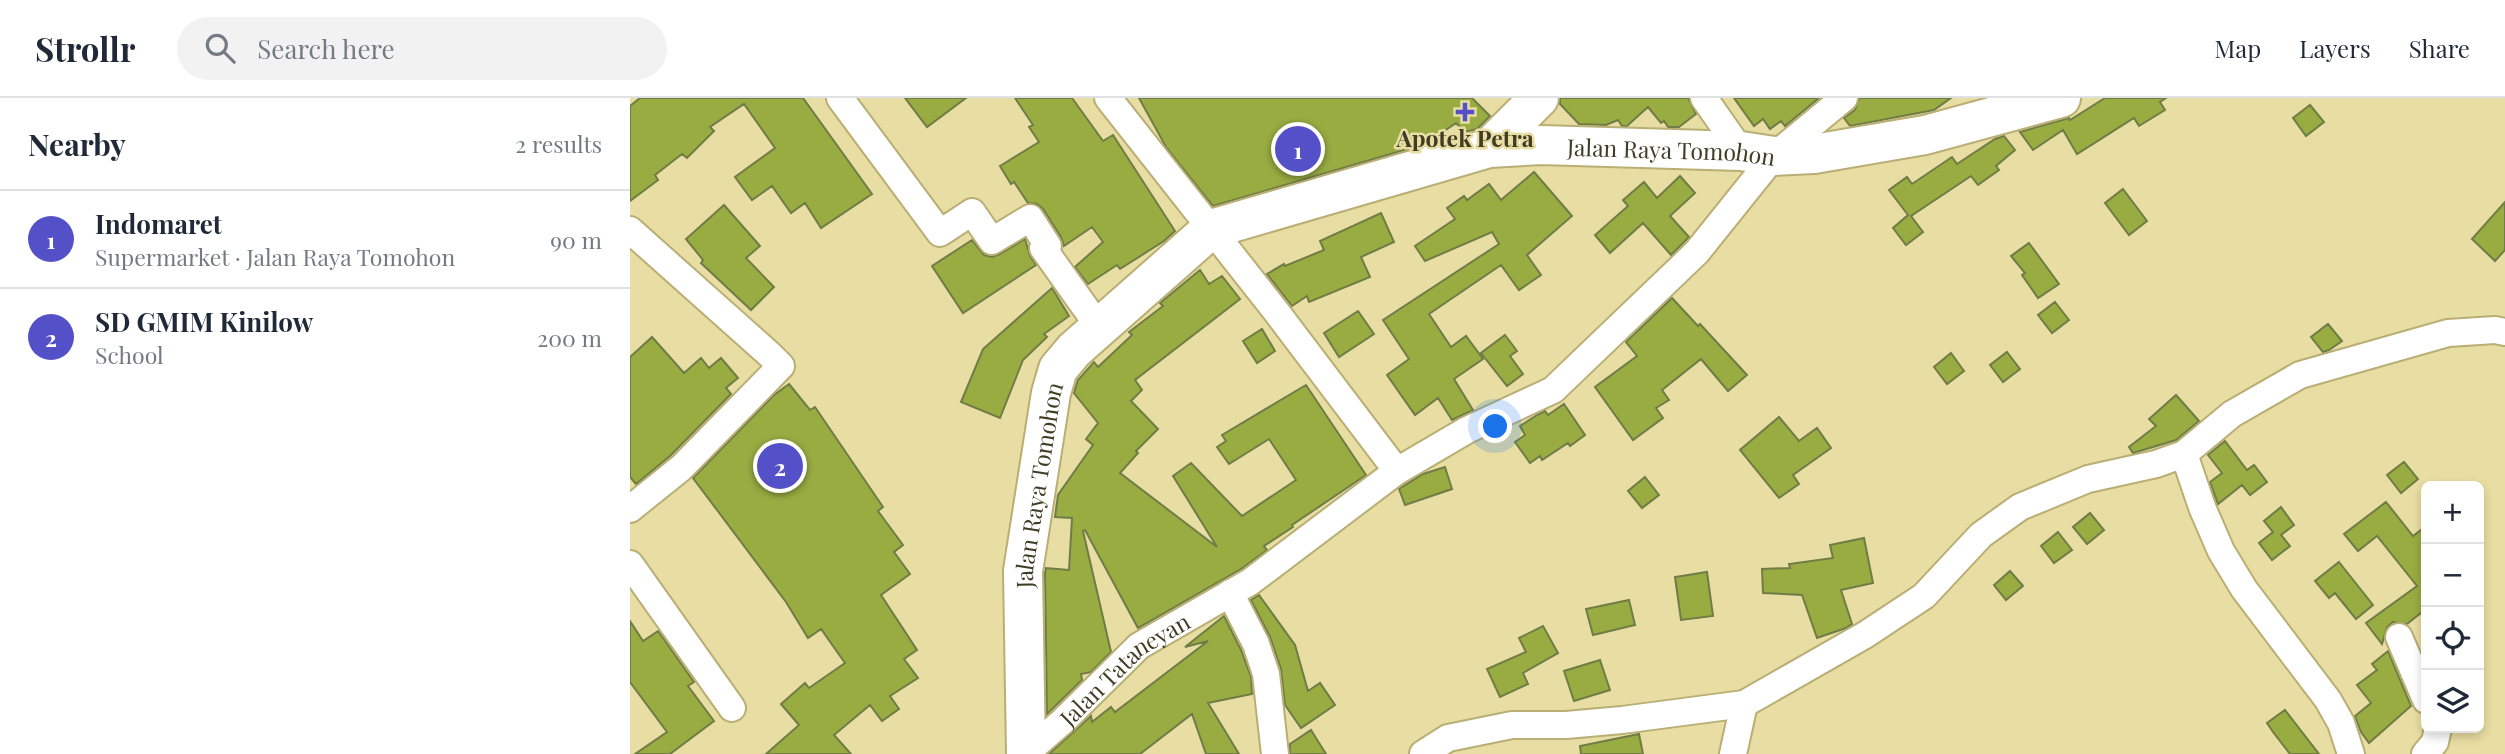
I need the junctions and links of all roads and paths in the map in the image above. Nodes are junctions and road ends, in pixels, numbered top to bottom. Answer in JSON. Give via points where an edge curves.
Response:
{"nodes":[{"id":1,"x":840,"y":98,"type":"edge"},
{"id":2,"x":1108,"y":98,"type":"edge"},
{"id":3,"x":1539,"y":98,"type":"edge"},
{"id":4,"x":1704,"y":98,"type":"edge"},
{"id":5,"x":1844,"y":98,"type":"edge"},
{"id":6,"x":2061,"y":98,"type":"edge"},
{"id":7,"x":1489,"y":148,"type":"junction"},
{"id":8,"x":1758,"y":153,"type":"junction"},
{"id":9,"x":1211,"y":229,"type":"junction"},
{"id":10,"x":630,"y":230,"type":"edge"},
{"id":11,"x":1099,"y":327,"type":"junction"},
{"id":12,"x":2505,"y":332,"type":"edge"},
{"id":13,"x":2184,"y":454,"type":"junction"},
{"id":14,"x":1397,"y":471,"type":"junction"},
{"id":15,"x":630,"y":509,"type":"edge"},
{"id":16,"x":630,"y":564,"type":"edge"},
{"id":17,"x":1230,"y":593,"type":"junction"},
{"id":18,"x":2399,"y":637,"type":"dead end"},
{"id":19,"x":2421,"y":688,"type":"edge"},
{"id":20,"x":1744,"y":704,"type":"junction"},
{"id":21,"x":732,"y":708,"type":"dead end"},
{"id":22,"x":1026,"y":754,"type":"edge"},
{"id":23,"x":1275,"y":754,"type":"edge"},
{"id":24,"x":1423,"y":754,"type":"edge"},
{"id":25,"x":1733,"y":754,"type":"edge"},
{"id":26,"x":2351,"y":754,"type":"edge"}],
"edges":[{"from":1,"to":11,"type":"street","via":[[940,233],[972,212],[992,241],[1030,218],[1048,246],[1043,248]]},
{"from":2,"to":9,"type":"street"},
{"from":3,"to":7,"type":"main road"},
{"from":4,"to":8,"type":"street"},
{"from":5,"to":8,"type":"street","name":"Jalan Tataneyan"},
{"from":6,"to":8,"type":"main road","name":"Jalan Raya Tomohon","via":[[1925,135],[1814,154]]},
{"from":7,"to":8,"type":"main road","name":"Jalan Raya Tomohon","via":[[1541,145]]},
{"from":7,"to":9,"type":"main road","name":"Jalan Raya Tomohon"},
{"from":8,"to":14,"type":"street","name":"Jalan Tataneyan","via":[[1697,253],[1553,390],[1467,430]]},
{"from":9,"to":11,"type":"main road","name":"Jalan Raya Tomohon"},
{"from":9,"to":14,"type":"street"},
{"from":10,"to":15,"type":"street","via":[[781,366],[681,468]]},
{"from":11,"to":22,"type":"main road","name":"Jalan Raya Tomohon","via":[[1058,369],[1051,393],[1023,571]]},
{"from":12,"to":13,"type":"street","via":[[2448,333],[2300,375],[2232,414]]},
{"from":13,"to":20,"type":"street","via":[[2088,479],[2020,507],[1981,535],[1924,596]]},
{"from":13,"to":26,"type":"street","via":[[2221,551],[2328,700]]},
{"from":14,"to":17,"type":"street","name":"Jalan Tataneyan"},
{"from":16,"to":21,"type":"street"},
{"from":17,"to":22,"type":"street","name":"Jalan Tataneyan","via":[[1139,646]]},
{"from":17,"to":23,"type":"street","via":[[1266,674]]},
{"from":18,"to":19,"type":"street"},
{"from":20,"to":24,"type":"street","via":[[1611,721],[1512,725],[1448,738]]},
{"from":20,"to":25,"type":"street"}]}
